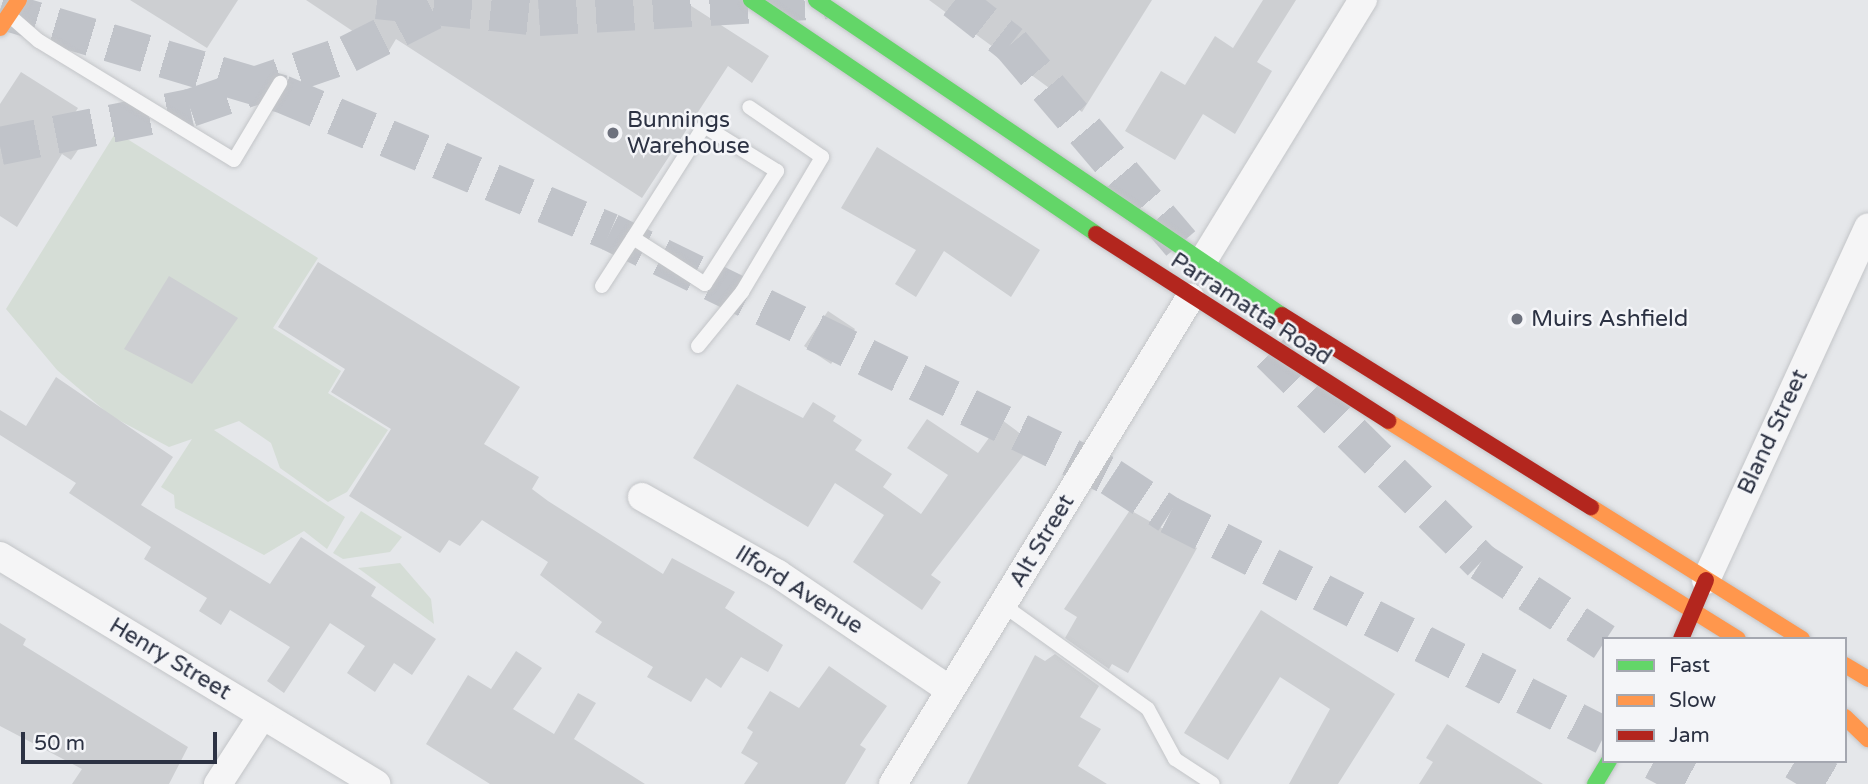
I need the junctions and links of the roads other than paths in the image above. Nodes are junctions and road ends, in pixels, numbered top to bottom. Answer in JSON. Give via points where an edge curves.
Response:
{"nodes":[{"id":1,"x":19,"y":0,"type":"edge"},
{"id":2,"x":751,"y":0,"type":"edge"},
{"id":3,"x":816,"y":0,"type":"edge"},
{"id":4,"x":1363,"y":0,"type":"edge"},
{"id":5,"x":7,"y":15,"type":"edge"},
{"id":6,"x":280,"y":83,"type":"dead end"},
{"id":7,"x":749,"y":107,"type":"dead end"},
{"id":8,"x":1868,"y":227,"type":"edge"},
{"id":9,"x":633,"y":239,"type":"junction"},
{"id":10,"x":1201,"y":264,"type":"junction"},
{"id":11,"x":602,"y":286,"type":"dead end"},
{"id":12,"x":1190,"y":298,"type":"junction"},
{"id":13,"x":698,"y":346,"type":"dead end"},
{"id":14,"x":642,"y":497,"type":"dead end"},
{"id":15,"x":0,"y":556,"type":"edge"},
{"id":16,"x":1706,"y":580,"type":"junction"},
{"id":17,"x":1003,"y":605,"type":"junction"},
{"id":18,"x":1692,"y":611,"type":"junction"},
{"id":19,"x":1682,"y":637,"type":"edge"},
{"id":20,"x":1735,"y":637,"type":"edge"},
{"id":21,"x":1799,"y":637,"type":"edge"},
{"id":22,"x":1847,"y":666,"type":"edge"},
{"id":23,"x":1868,"y":679,"type":"edge"},
{"id":24,"x":950,"y":690,"type":"junction"},
{"id":25,"x":262,"y":716,"type":"junction"},
{"id":26,"x":1847,"y":719,"type":"edge"},
{"id":27,"x":1868,"y":739,"type":"edge"},
{"id":28,"x":1608,"y":763,"type":"edge"},
{"id":29,"x":218,"y":784,"type":"edge"},
{"id":30,"x":376,"y":784,"type":"edge"},
{"id":31,"x":893,"y":784,"type":"edge"},
{"id":32,"x":1213,"y":784,"type":"edge"},
{"id":33,"x":1595,"y":784,"type":"edge"}],
"edges":[{"from":1,"to":5,"type":"main road"},
{"from":2,"to":12,"type":"main road","name":"Parramatta Road"},
{"from":3,"to":10,"type":"main road","name":"Parramatta Road"},
{"from":4,"to":10,"type":"street"},
{"from":5,"to":6,"type":"lane","via":[[39,41],[234,160]]},
{"from":7,"to":13,"type":"lane","via":[[822,156],[742,292]]},
{"from":8,"to":16,"type":"street","name":"Bland Street"},
{"from":9,"to":9,"type":"lane","via":[[704,126],[777,171],[705,284]]},
{"from":9,"to":11,"type":"lane"},
{"from":10,"to":16,"type":"main road","name":"Parramatta Road"},
{"from":12,"to":17,"type":"street","name":"Alt Street"},
{"from":12,"to":18,"type":"main road","name":"Parramatta Road"},
{"from":14,"to":24,"type":"street","name":"Ilford Avenue","via":[[778,574]]},
{"from":15,"to":25,"type":"street","name":"Henry Street"},
{"from":16,"to":18,"type":"main road","name":"Bland Street"},
{"from":16,"to":21,"type":"main road","name":"Parramatta Road"},
{"from":17,"to":24,"type":"street","name":"Alt Street"},
{"from":17,"to":32,"type":"lane","via":[[1148,709],[1175,758]]},
{"from":18,"to":19,"type":"main road","name":"Bland Street"},
{"from":18,"to":20,"type":"main road","name":"Parramatta Road"},
{"from":22,"to":23,"type":"main road"},
{"from":24,"to":31,"type":"street","name":"Alt Street"},
{"from":25,"to":29,"type":"street"},
{"from":25,"to":30,"type":"street","name":"Henry Street"},
{"from":26,"to":27,"type":"main road"},
{"from":28,"to":33,"type":"main road"}]}
